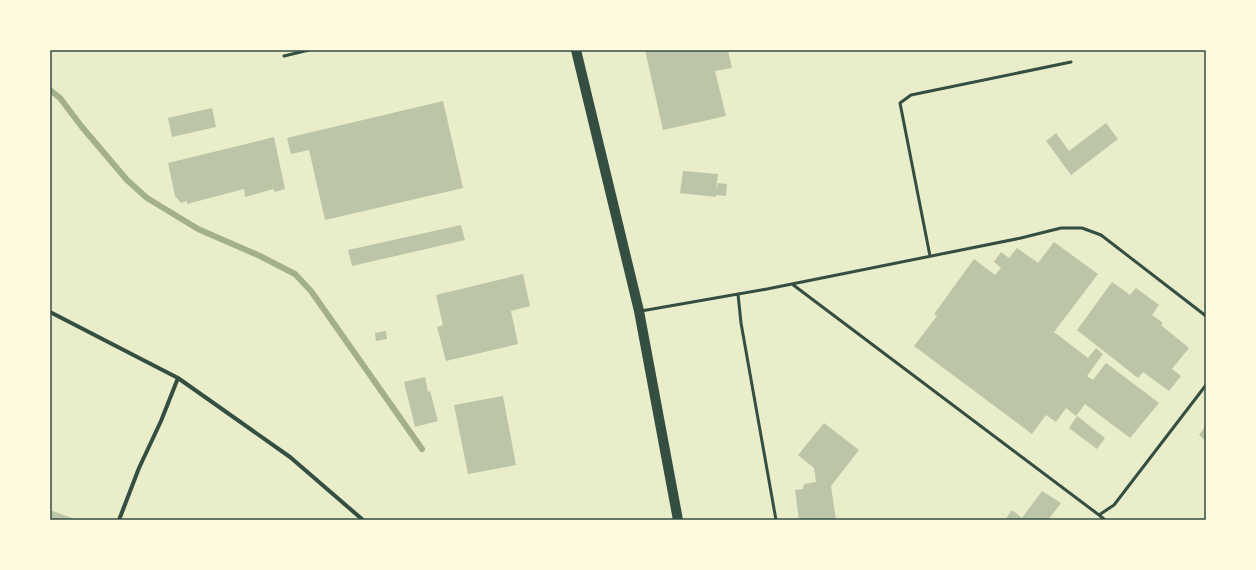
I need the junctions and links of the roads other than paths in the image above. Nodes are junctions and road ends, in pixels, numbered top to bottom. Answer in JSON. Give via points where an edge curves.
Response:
{"nodes":[{"id":1,"x":309,"y":50,"type":"edge"},
{"id":2,"x":576,"y":50,"type":"edge"},
{"id":3,"x":284,"y":56,"type":"dead end"},
{"id":4,"x":1071,"y":62,"type":"dead end"},
{"id":5,"x":930,"y":256,"type":"junction"},
{"id":6,"x":792,"y":284,"type":"junction"},
{"id":7,"x":738,"y":294,"type":"junction"},
{"id":8,"x":639,"y":311,"type":"junction"},
{"id":9,"x":50,"y":312,"type":"edge"},
{"id":10,"x":1206,"y":316,"type":"edge"},
{"id":11,"x":178,"y":378,"type":"junction"},
{"id":12,"x":1206,"y":386,"type":"edge"},
{"id":13,"x":1099,"y":514,"type":"junction"},
{"id":14,"x":119,"y":520,"type":"edge"},
{"id":15,"x":363,"y":520,"type":"edge"},
{"id":16,"x":678,"y":520,"type":"edge"},
{"id":17,"x":776,"y":520,"type":"edge"},
{"id":18,"x":1105,"y":520,"type":"edge"}],
"edges":[{"from":1,"to":3,"type":"lane"},
{"from":2,"to":8,"type":"main road"},
{"from":4,"to":5,"type":"lane","via":[[911,95],[900,103]]},
{"from":5,"to":6,"type":"lane"},
{"from":5,"to":10,"type":"lane","via":[[1061,228],[1082,228],[1101,235]]},
{"from":6,"to":7,"type":"lane"},
{"from":6,"to":13,"type":"lane"},
{"from":7,"to":8,"type":"lane"},
{"from":7,"to":17,"type":"lane"},
{"from":8,"to":16,"type":"main road"},
{"from":9,"to":11,"type":"street"},
{"from":11,"to":14,"type":"street"},
{"from":11,"to":15,"type":"street","via":[[290,456]]},
{"from":12,"to":13,"type":"lane","via":[[1114,505]]},
{"from":13,"to":18,"type":"lane"}]}
